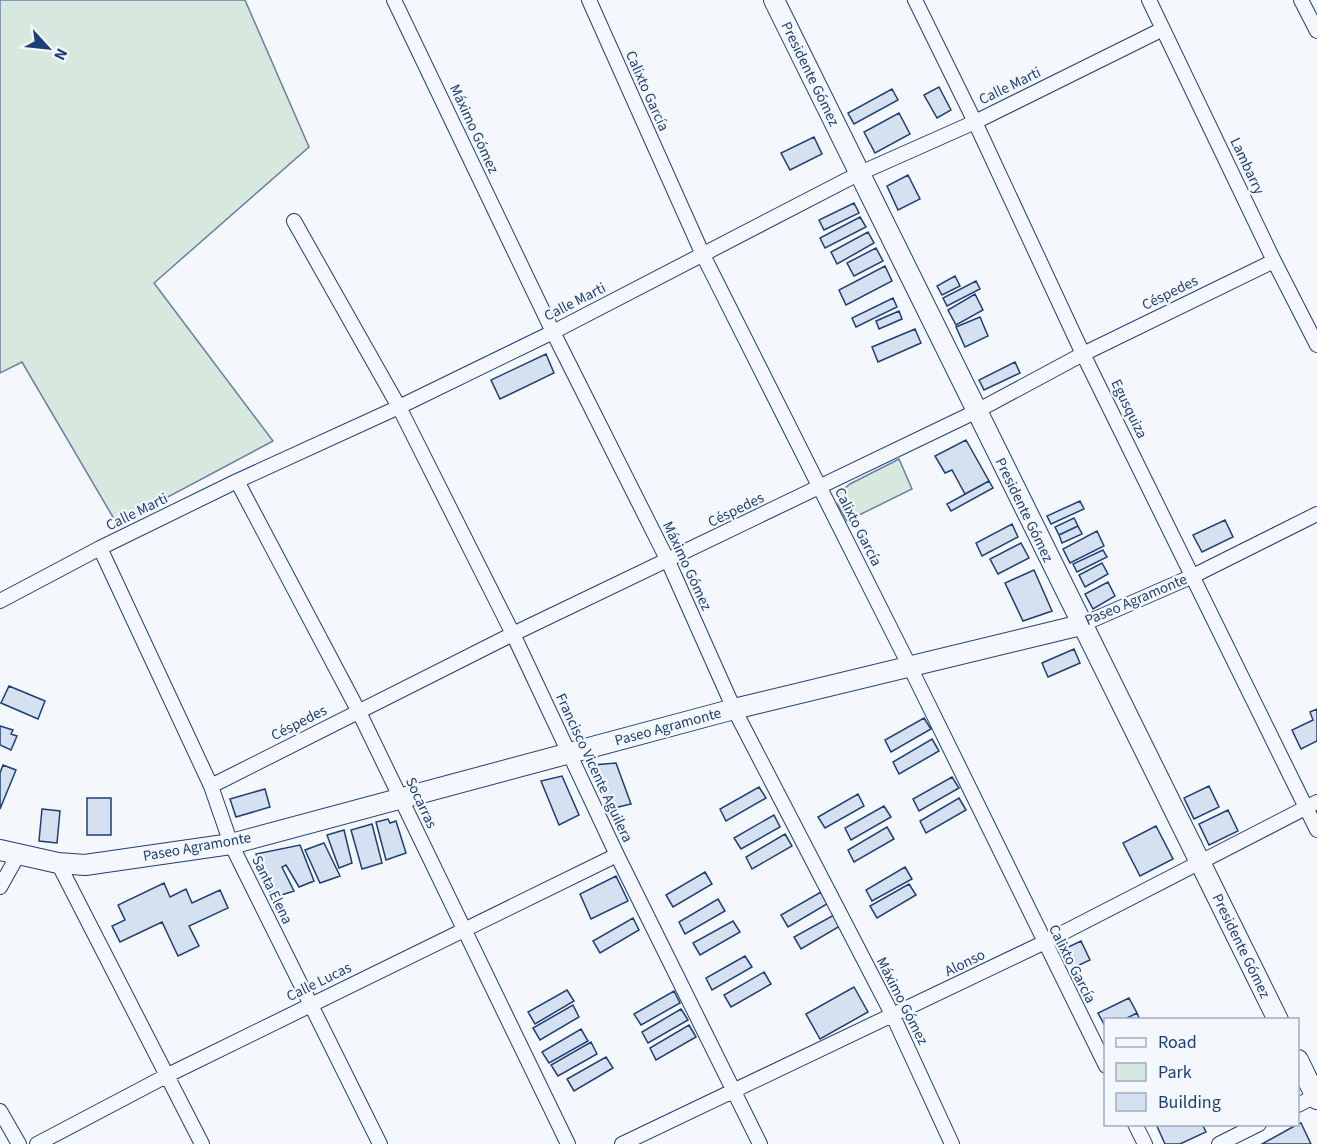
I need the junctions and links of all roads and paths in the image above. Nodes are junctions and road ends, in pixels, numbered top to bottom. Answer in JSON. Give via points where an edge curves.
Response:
{"nodes":[{"id":1,"x":394,"y":0,"type":"edge"},
{"id":2,"x":589,"y":0,"type":"edge"},
{"id":3,"x":774,"y":0,"type":"edge"},
{"id":4,"x":1149,"y":0,"type":"edge"},
{"id":5,"x":1301,"y":0,"type":"edge"},
{"id":6,"x":920,"y":2,"type":"edge"},
{"id":7,"x":1163,"y":29,"type":"junction"},
{"id":8,"x":1317,"y":31,"type":"edge"},
{"id":9,"x":975,"y":122,"type":"junction"},
{"id":10,"x":858,"y":174,"type":"junction"},
{"id":11,"x":294,"y":221,"type":"dead end"},
{"id":12,"x":703,"y":255,"type":"junction"},
{"id":13,"x":1274,"y":261,"type":"junction"},
{"id":14,"x":553,"y":332,"type":"junction"},
{"id":15,"x":1317,"y":345,"type":"edge"},
{"id":16,"x":1083,"y":354,"type":"junction"},
{"id":17,"x":399,"y":407,"type":"junction"},
{"id":18,"x":975,"y":412,"type":"junction"},
{"id":19,"x":237,"y":481,"type":"junction"},
{"id":20,"x":820,"y":487,"type":"junction"},
{"id":21,"x":1317,"y":514,"type":"edge"},
{"id":22,"x":100,"y":548,"type":"junction"},
{"id":23,"x":668,"y":561,"type":"junction"},
{"id":24,"x":1193,"y":576,"type":"junction"},
{"id":25,"x":0,"y":601,"type":"edge"},
{"id":26,"x":1081,"y":625,"type":"junction"},
{"id":27,"x":513,"y":634,"type":"junction"},
{"id":28,"x":910,"y":667,"type":"junction"},
{"id":29,"x":734,"y":710,"type":"junction"},
{"id":30,"x":359,"y":712,"type":"junction"},
{"id":31,"x":568,"y":753,"type":"junction"},
{"id":32,"x":211,"y":786,"type":"junction"},
{"id":33,"x":400,"y":797,"type":"junction"},
{"id":34,"x":1311,"y":804,"type":"edge"},
{"id":35,"x":1317,"y":831,"type":"edge"},
{"id":36,"x":231,"y":844,"type":"junction"},
{"id":37,"x":9,"y":853,"type":"edge"},
{"id":38,"x":617,"y":855,"type":"junction"},
{"id":39,"x":58,"y":863,"type":"junction"},
{"id":40,"x":1200,"y":863,"type":"junction"},
{"id":41,"x":0,"y":887,"type":"edge"},
{"id":42,"x":463,"y":930,"type":"junction"},
{"id":43,"x":1043,"y":943,"type":"junction"},
{"id":44,"x":309,"y":1005,"type":"junction"},
{"id":45,"x":892,"y":1016,"type":"junction"},
{"id":46,"x":1277,"y":1018,"type":"edge"},
{"id":47,"x":1104,"y":1062,"type":"edge"},
{"id":48,"x":1299,"y":1062,"type":"edge"},
{"id":49,"x":168,"y":1075,"type":"junction"},
{"id":50,"x":734,"y":1090,"type":"junction"},
{"id":51,"x":1316,"y":1097,"type":"edge"},
{"id":52,"x":1299,"y":1105,"type":"edge"},
{"id":53,"x":0,"y":1111,"type":"edge"},
{"id":54,"x":1135,"y":1126,"type":"edge"},
{"id":55,"x":1256,"y":1126,"type":"edge"},
{"id":56,"x":19,"y":1144,"type":"edge"},
{"id":57,"x":38,"y":1144,"type":"edge"},
{"id":58,"x":202,"y":1144,"type":"edge"},
{"id":59,"x":380,"y":1144,"type":"edge"},
{"id":60,"x":567,"y":1144,"type":"edge"},
{"id":61,"x":622,"y":1144,"type":"edge"},
{"id":62,"x":760,"y":1144,"type":"edge"},
{"id":63,"x":952,"y":1144,"type":"edge"},
{"id":64,"x":1144,"y":1144,"type":"edge"},
{"id":65,"x":1220,"y":1144,"type":"edge"}],
"edges":[{"from":1,"to":14,"type":"street","name":"Máximo Gómez"},
{"from":2,"to":12,"type":"street","name":"Calixto García"},
{"from":3,"to":10,"type":"main road","name":"Presidente Gómez"},
{"from":4,"to":7,"type":"street","name":"Lambarry"},
{"from":5,"to":8,"type":"street"},
{"from":6,"to":9,"type":"street","name":"Egusquiza"},
{"from":7,"to":9,"type":"street","name":"Calle Marti"},
{"from":7,"to":13,"type":"street","name":"Lambarry"},
{"from":9,"to":10,"type":"street","name":"Calle Marti"},
{"from":9,"to":16,"type":"street","name":"Egusquiza"},
{"from":10,"to":12,"type":"street","name":"Calle Marti"},
{"from":10,"to":18,"type":"main road","name":"Presidente Gómez"},
{"from":11,"to":17,"type":"street","name":"Francisco Vicente Aguilera"},
{"from":12,"to":14,"type":"street","name":"Calle Marti"},
{"from":12,"to":20,"type":"street","name":"Calixto García"},
{"from":13,"to":15,"type":"street","name":"Lambarry"},
{"from":13,"to":16,"type":"street","name":"Céspedes"},
{"from":14,"to":17,"type":"street","name":"Calle Marti"},
{"from":14,"to":23,"type":"street","name":"Máximo Gómez"},
{"from":16,"to":18,"type":"street","name":"Céspedes"},
{"from":16,"to":24,"type":"street","name":"Egusquiza"},
{"from":17,"to":19,"type":"street","name":"Calle Marti"},
{"from":17,"to":27,"type":"street","name":"Francisco Vicente Aguilera"},
{"from":18,"to":20,"type":"street","name":"Céspedes"},
{"from":18,"to":26,"type":"main road","name":"Presidente Gómez"},
{"from":19,"to":22,"type":"street","name":"Calle Marti"},
{"from":19,"to":30,"type":"street","name":"Socarras"},
{"from":20,"to":23,"type":"street","name":"Céspedes"},
{"from":20,"to":28,"type":"street","name":"Calixto García"},
{"from":21,"to":24,"type":"street","name":"Paseo Agramonte"},
{"from":22,"to":25,"type":"street","name":"Calle Marti"},
{"from":22,"to":32,"type":"street","name":"Santa Elena"},
{"from":23,"to":27,"type":"street","name":"Céspedes"},
{"from":23,"to":29,"type":"street","name":"Máximo Gómez"},
{"from":24,"to":26,"type":"street","name":"Paseo Agramonte"},
{"from":24,"to":34,"type":"street","name":"Egusquiza"},
{"from":26,"to":28,"type":"main road","name":"Paseo Agramonte"},
{"from":26,"to":40,"type":"main road","name":"Presidente Gómez"},
{"from":27,"to":30,"type":"street","name":"Céspedes"},
{"from":27,"to":31,"type":"street","name":"Francisco Vicente Aguilera"},
{"from":28,"to":29,"type":"main road","name":"Paseo Agramonte"},
{"from":28,"to":43,"type":"street","name":"Calixto García"},
{"from":29,"to":31,"type":"main road","name":"Paseo Agramonte"},
{"from":29,"to":45,"type":"street","name":"Máximo Gómez"},
{"from":30,"to":32,"type":"street","name":"Céspedes"},
{"from":30,"to":33,"type":"street","name":"Socarras"},
{"from":31,"to":33,"type":"main road","name":"Paseo Agramonte"},
{"from":31,"to":38,"type":"street","name":"Francisco Vicente Aguilera"},
{"from":32,"to":36,"type":"street","name":"Santa Elena"},
{"from":33,"to":36,"type":"main road","name":"Paseo Agramonte"},
{"from":33,"to":42,"type":"street","name":"Socarras"},
{"from":34,"to":35,"type":"street","name":"Egusquiza"},
{"from":34,"to":40,"type":"street","name":"Alonso"},
{"from":36,"to":39,"type":"main road","name":"Paseo Agramonte","via":[[85,866]]},
{"from":36,"to":44,"type":"street","name":"Santa Elena"},
{"from":37,"to":39,"type":"main road","name":"Paseo Agramonte"},
{"from":37,"to":41,"type":"street"},
{"from":38,"to":42,"type":"street","name":"Calle Lucas"},
{"from":38,"to":50,"type":"street","name":"Francisco Vicente Aguilera"},
{"from":39,"to":49,"type":"street"},
{"from":40,"to":43,"type":"street","name":"Alonso"},
{"from":40,"to":46,"type":"main road","name":"Presidente Gómez"},
{"from":42,"to":44,"type":"street","name":"Calle Lucas"},
{"from":42,"to":60,"type":"street","name":"Socarras"},
{"from":43,"to":45,"type":"street","name":"Alonso"},
{"from":43,"to":47,"type":"street","name":"Calixto García"},
{"from":44,"to":49,"type":"street","name":"Calle Lucas"},
{"from":44,"to":59,"type":"street","name":"Santa Elena"},
{"from":45,"to":50,"type":"street","name":"Alonso"},
{"from":45,"to":63,"type":"street","name":"Máximo Gómez"},
{"from":48,"to":51,"type":"main road"},
{"from":49,"to":57,"type":"street","name":"Calle Lucas"},
{"from":49,"to":58,"type":"street"},
{"from":50,"to":61,"type":"street","name":"Alonso"},
{"from":50,"to":62,"type":"street","name":"Francisco Vicente Aguilera"},
{"from":51,"to":52,"type":"street"},
{"from":53,"to":56,"type":"street"},
{"from":54,"to":64,"type":"street"},
{"from":55,"to":65,"type":"street"}]}
